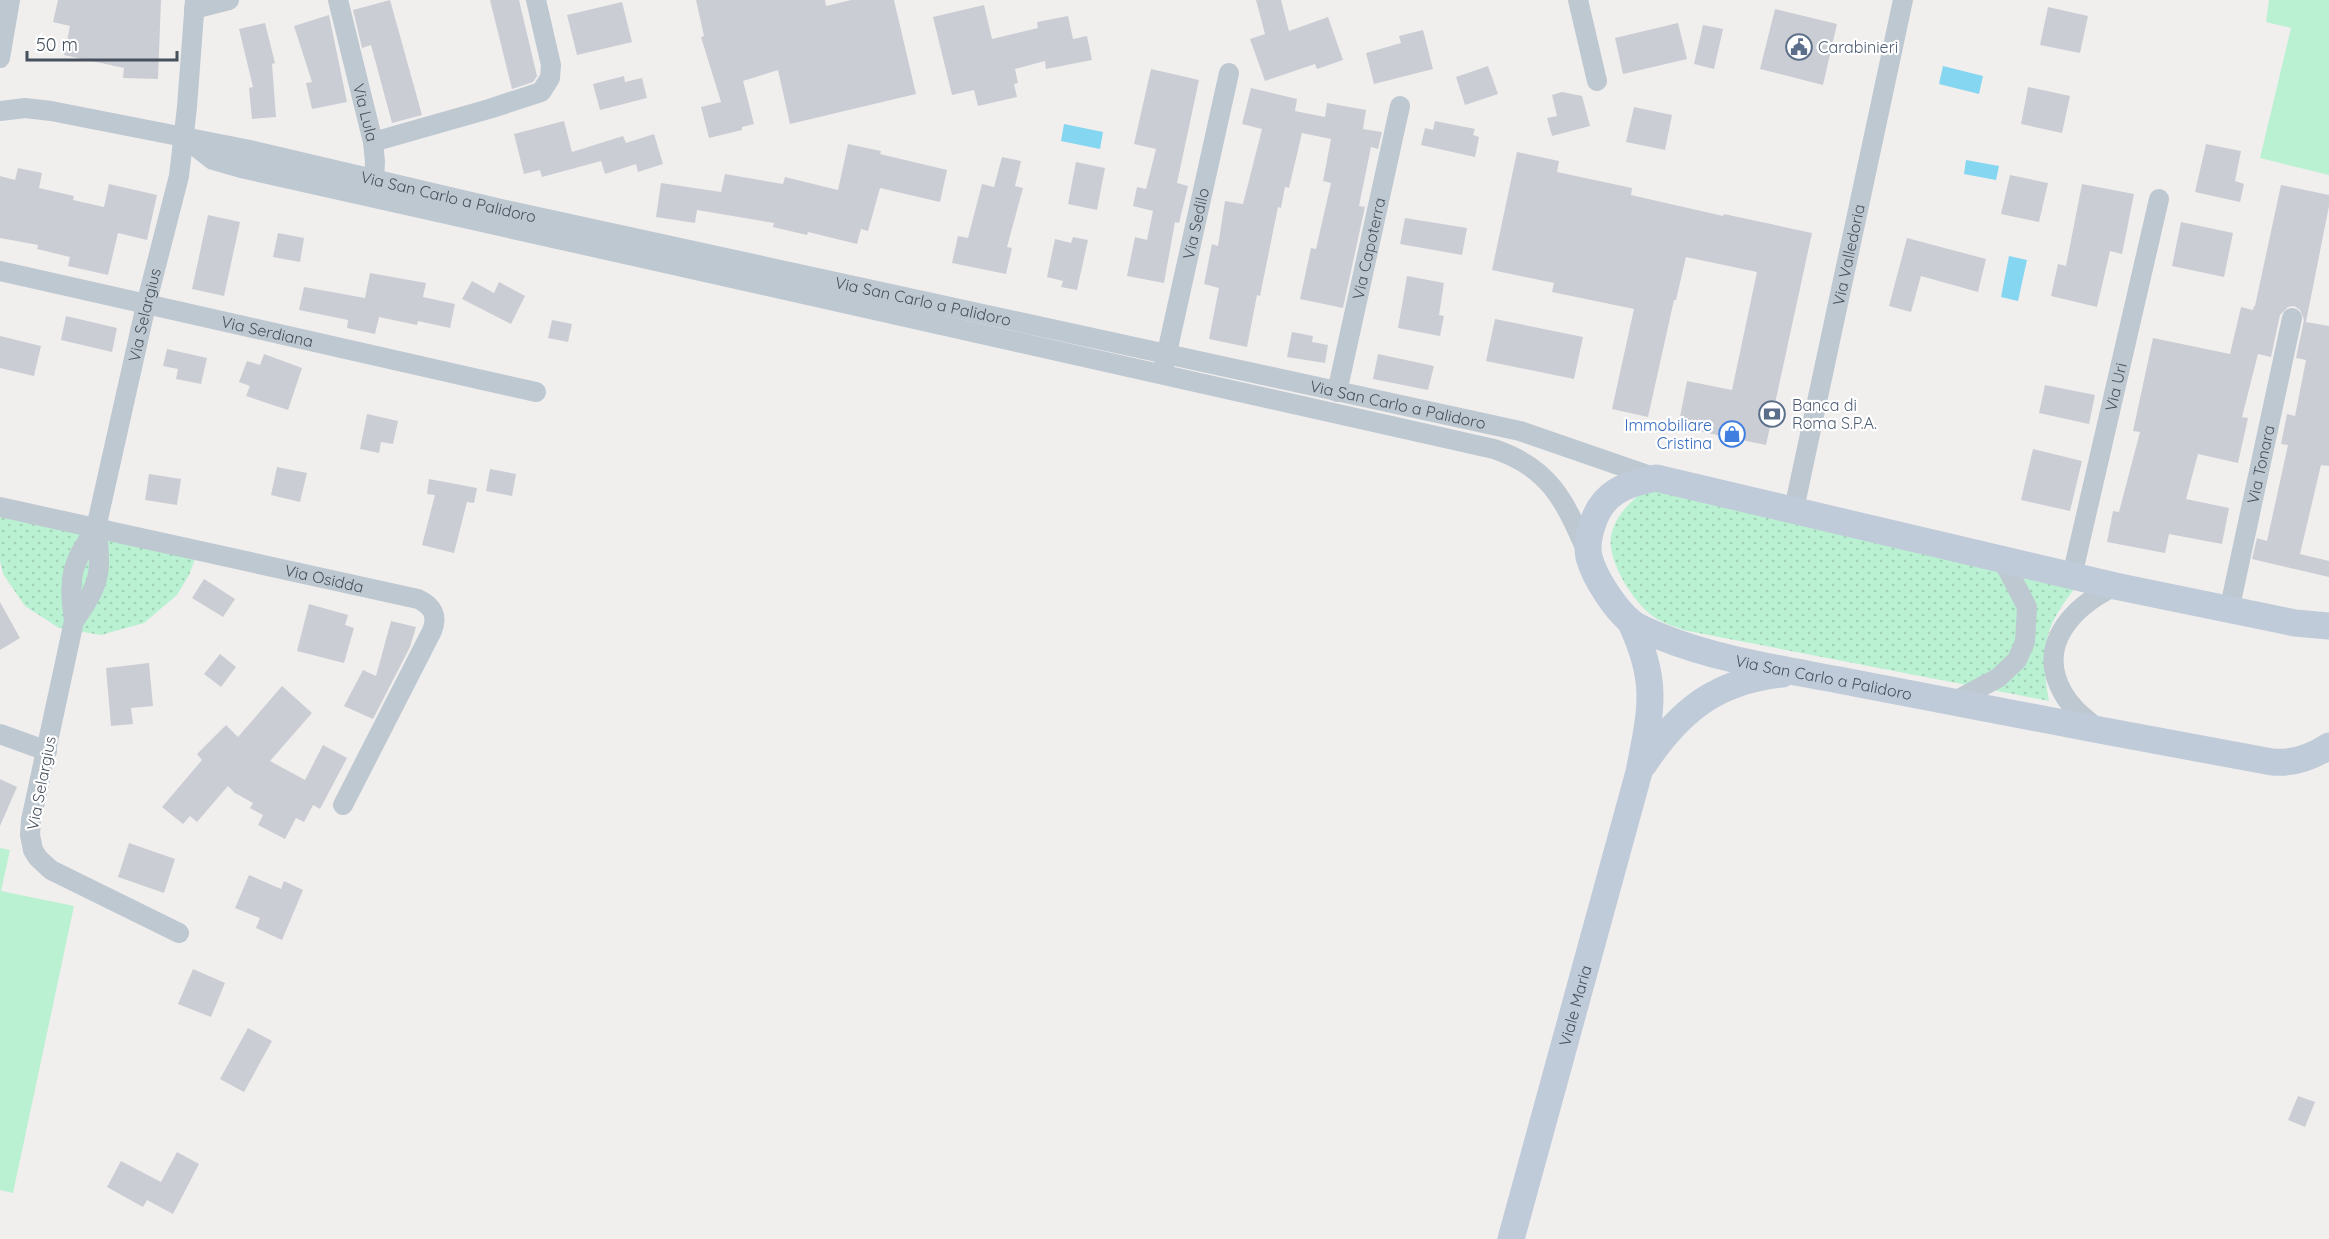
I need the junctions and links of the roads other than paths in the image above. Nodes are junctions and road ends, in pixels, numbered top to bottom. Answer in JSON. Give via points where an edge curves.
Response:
{"nodes":[{"id":1,"x":10,"y":0,"type":"edge"},
{"id":2,"x":230,"y":0,"type":"edge"},
{"id":3,"x":338,"y":0,"type":"edge"},
{"id":4,"x":536,"y":0,"type":"edge"},
{"id":5,"x":1578,"y":0,"type":"edge"},
{"id":6,"x":1903,"y":0,"type":"edge"},
{"id":7,"x":195,"y":5,"type":"edge"},
{"id":8,"x":0,"y":58,"type":"edge"},
{"id":9,"x":1229,"y":73,"type":"dead end"},
{"id":10,"x":1597,"y":81,"type":"dead end"},
{"id":11,"x":1400,"y":106,"type":"dead end"},
{"id":12,"x":0,"y":111,"type":"edge"},
{"id":13,"x":184,"y":137,"type":"junction"},
{"id":14,"x":373,"y":142,"type":"junction"},
{"id":15,"x":374,"y":180,"type":"junction"},
{"id":16,"x":2159,"y":199,"type":"dead end"},
{"id":17,"x":0,"y":272,"type":"edge"},
{"id":18,"x":146,"y":305,"type":"junction"},
{"id":19,"x":2292,"y":318,"type":"dead end"},
{"id":20,"x":1166,"y":353,"type":"junction"},
{"id":21,"x":1163,"y":376,"type":"junction"},
{"id":22,"x":536,"y":392,"type":"dead end"},
{"id":23,"x":1337,"y":392,"type":"junction"},
{"id":24,"x":1656,"y":478,"type":"junction"},
{"id":25,"x":0,"y":507,"type":"edge"},
{"id":26,"x":1794,"y":509,"type":"junction"},
{"id":27,"x":96,"y":528,"type":"junction"},
{"id":28,"x":1589,"y":556,"type":"junction"},
{"id":29,"x":2002,"y":559,"type":"junction"},
{"id":30,"x":2072,"y":576,"type":"junction"},
{"id":31,"x":2115,"y":586,"type":"junction"},
{"id":32,"x":2229,"y":611,"type":"junction"},
{"id":33,"x":74,"y":621,"type":"junction"},
{"id":34,"x":1631,"y":623,"type":"junction"},
{"id":35,"x":2329,"y":626,"type":"edge"},
{"id":36,"x":1800,"y":672,"type":"junction"},
{"id":37,"x":1953,"y":702,"type":"junction"},
{"id":38,"x":2100,"y":731,"type":"junction"},
{"id":39,"x":0,"y":734,"type":"edge"},
{"id":40,"x":2329,"y":746,"type":"edge"},
{"id":41,"x":47,"y":751,"type":"junction"},
{"id":42,"x":1639,"y":772,"type":"junction"},
{"id":43,"x":343,"y":805,"type":"dead end"},
{"id":44,"x":179,"y":933,"type":"dead end"},
{"id":45,"x":1511,"y":1239,"type":"edge"}],
"edges":[{"from":1,"to":8,"type":"street"},
{"from":2,"to":7,"type":"street"},
{"from":3,"to":14,"type":"street","name":"Via Lula"},
{"from":4,"to":14,"type":"street","name":"Via Lula","via":[[551,65],[544,89]]},
{"from":5,"to":10,"type":"street"},
{"from":6,"to":26,"type":"street","name":"Via Valledoria"},
{"from":7,"to":13,"type":"street","name":"Via Selargius"},
{"from":9,"to":20,"type":"street","name":"Via Sedilo"},
{"from":11,"to":23,"type":"street","name":"Via Capoterra"},
{"from":12,"to":13,"type":"street","name":"Via San Carlo a Palidoro","via":[[36,108]]},
{"from":13,"to":15,"type":"street","name":"Via San Carlo a Palidoro"},
{"from":13,"to":18,"type":"street","name":"Via Selargius","via":[[176,187]]},
{"from":13,"to":21,"type":"street","name":"Via San Carlo a Palidoro","via":[[213,160],[241,168]]},
{"from":14,"to":15,"type":"street"},
{"from":15,"to":20,"type":"street","name":"Via San Carlo a Palidoro"},
{"from":16,"to":30,"type":"street","name":"Via Uri"},
{"from":17,"to":18,"type":"street","name":"Via Serdiana"},
{"from":18,"to":22,"type":"street","name":"Via Serdiana"},
{"from":18,"to":27,"type":"street","name":"Via Selargius"},
{"from":19,"to":32,"type":"street","name":"Via Tonara"},
{"from":20,"to":21,"type":"street","name":"Via Sedilo"},
{"from":20,"to":23,"type":"street","name":"Via San Carlo a Palidoro"},
{"from":21,"to":28,"type":"street","name":"Via San Carlo a Palidoro","via":[[1516,457],[1547,480],[1562,500]]},
{"from":23,"to":24,"type":"street","name":"Via San Carlo a Palidoro","via":[[1520,431]]},
{"from":24,"to":26,"type":"street","name":"Via San Carlo a Palidoro"},
{"from":24,"to":28,"type":"street","name":"Via San Carlo a Palidoro","via":[[1629,484],[1604,500],[1592,527]]},
{"from":25,"to":27,"type":"street","name":"Via Osidda"},
{"from":26,"to":29,"type":"street","name":"Via San Carlo a Palidoro"},
{"from":27,"to":33,"type":"street","via":[[72,572]]},
{"from":27,"to":33,"type":"street","via":[[98,578]]},
{"from":27,"to":43,"type":"street","name":"Via Osidda","via":[[418,599],[429,606],[435,620],[432,632]]},
{"from":28,"to":34,"type":"street","name":"Via San Carlo a Palidoro","via":[[1604,588]]},
{"from":29,"to":30,"type":"street","name":"Via San Carlo a Palidoro"},
{"from":29,"to":37,"type":"street","via":[[2027,607],[2025,642],[2017,660],[1998,678]]},
{"from":30,"to":31,"type":"street","name":"Via San Carlo a Palidoro"},
{"from":31,"to":32,"type":"street","name":"Via San Carlo a Palidoro"},
{"from":31,"to":38,"type":"street","via":[[2092,598],[2071,616],[2055,654],[2055,672],[2063,693]]},
{"from":32,"to":35,"type":"street","name":"Via San Carlo a Palidoro"},
{"from":33,"to":41,"type":"street","name":"Via Selargius"},
{"from":34,"to":36,"type":"street","name":"Via San Carlo a Palidoro","via":[[1710,652]]},
{"from":34,"to":42,"type":"street","name":"Viale Maria","via":[[1647,662],[1651,690]]},
{"from":36,"to":37,"type":"street","name":"Via San Carlo a Palidoro"},
{"from":36,"to":42,"type":"street","name":"Viale Maria","via":[[1746,681],[1708,697],[1672,726]]},
{"from":37,"to":38,"type":"street","name":"Via San Carlo a Palidoro"},
{"from":38,"to":40,"type":"street","name":"Via San Carlo a Palidoro","via":[[2280,762],[2312,756]]},
{"from":39,"to":41,"type":"street"},
{"from":41,"to":44,"type":"street","name":"Via Selargius","via":[[30,826],[31,843],[39,858],[57,873]]},
{"from":42,"to":45,"type":"street","name":"Viale Maria"}]}
